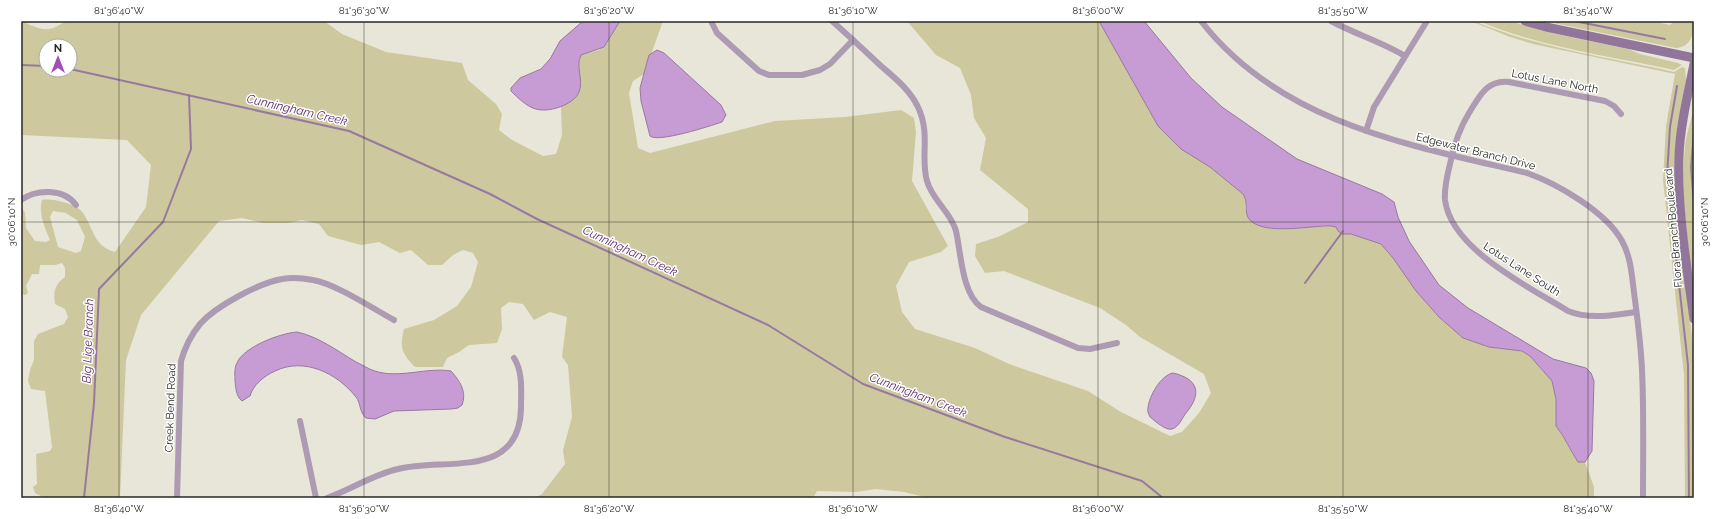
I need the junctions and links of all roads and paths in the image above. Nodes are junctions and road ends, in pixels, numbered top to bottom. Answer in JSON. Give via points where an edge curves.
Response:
{"nodes":[{"id":1,"x":711,"y":21,"type":"edge"},
{"id":2,"x":832,"y":21,"type":"edge"},
{"id":3,"x":1201,"y":21,"type":"edge"},
{"id":4,"x":1331,"y":21,"type":"edge"},
{"id":5,"x":1426,"y":21,"type":"edge"},
{"id":6,"x":1525,"y":21,"type":"edge"},
{"id":7,"x":853,"y":40,"type":"junction"},
{"id":8,"x":1405,"y":56,"type":"junction"},
{"id":9,"x":1694,"y":58,"type":"edge"},
{"id":10,"x":1694,"y":64,"type":"edge"},
{"id":11,"x":1621,"y":114,"type":"dead end"},
{"id":12,"x":1366,"y":131,"type":"junction"},
{"id":13,"x":1452,"y":155,"type":"junction"},
{"id":14,"x":21,"y":200,"type":"edge"},
{"id":15,"x":76,"y":205,"type":"dead end"},
{"id":16,"x":1636,"y":312,"type":"junction"},
{"id":17,"x":1694,"y":319,"type":"edge"},
{"id":18,"x":394,"y":320,"type":"dead end"},
{"id":19,"x":1117,"y":343,"type":"dead end"},
{"id":20,"x":514,"y":358,"type":"dead end"},
{"id":21,"x":300,"y":421,"type":"dead end"},
{"id":22,"x":177,"y":498,"type":"edge"},
{"id":23,"x":316,"y":498,"type":"edge"},
{"id":24,"x":328,"y":498,"type":"edge"},
{"id":25,"x":1643,"y":498,"type":"edge"}],
"edges":[{"from":1,"to":7,"type":"street","via":[[717,32],[759,71],[769,75],[802,75],[820,70],[830,64]]},
{"from":2,"to":7,"type":"street"},
{"from":3,"to":12,"type":"street","name":"Edgewater Branch Drive","via":[[1239,60],[1278,90],[1318,112]]},
{"from":4,"to":8,"type":"street"},
{"from":5,"to":8,"type":"street"},
{"from":6,"to":9,"type":"street"},
{"from":7,"to":19,"type":"street","via":[[904,87],[917,105],[924,126],[927,181],[955,229],[968,291],[973,300],[981,308],[1078,348],[1090,349]]},
{"from":8,"to":12,"type":"street","via":[[1374,107]]},
{"from":10,"to":17,"type":"street","name":"Flora Branch Boulevard","via":[[1679,158],[1680,202]]},
{"from":11,"to":13,"type":"street","name":"Lotus Lane North","via":[[1605,101],[1498,82],[1489,85],[1479,96],[1462,123]]},
{"from":12,"to":13,"type":"street","name":"Edgewater Branch Drive"},
{"from":13,"to":16,"type":"street","name":"Edgewater Branch Drive","via":[[1541,178],[1566,191],[1598,215],[1616,232],[1625,248],[1630,262]]},
{"from":13,"to":16,"type":"street","name":"Lotus Lane South","via":[[1445,184],[1446,207],[1452,222],[1483,257],[1568,311],[1596,317]]},
{"from":14,"to":15,"type":"street","via":[[29,195],[45,192],[62,195]]},
{"from":16,"to":25,"type":"street","name":"Edgewater Branch Drive","via":[[1642,372]]},
{"from":18,"to":22,"type":"street","name":"Creek Bend Road","via":[[331,285],[298,278],[269,283],[214,311],[194,331],[182,361]]},
{"from":20,"to":24,"type":"street","via":[[519,370],[520,420],[512,440],[502,452],[480,462],[399,468],[369,478]]},
{"from":21,"to":23,"type":"street"}]}
